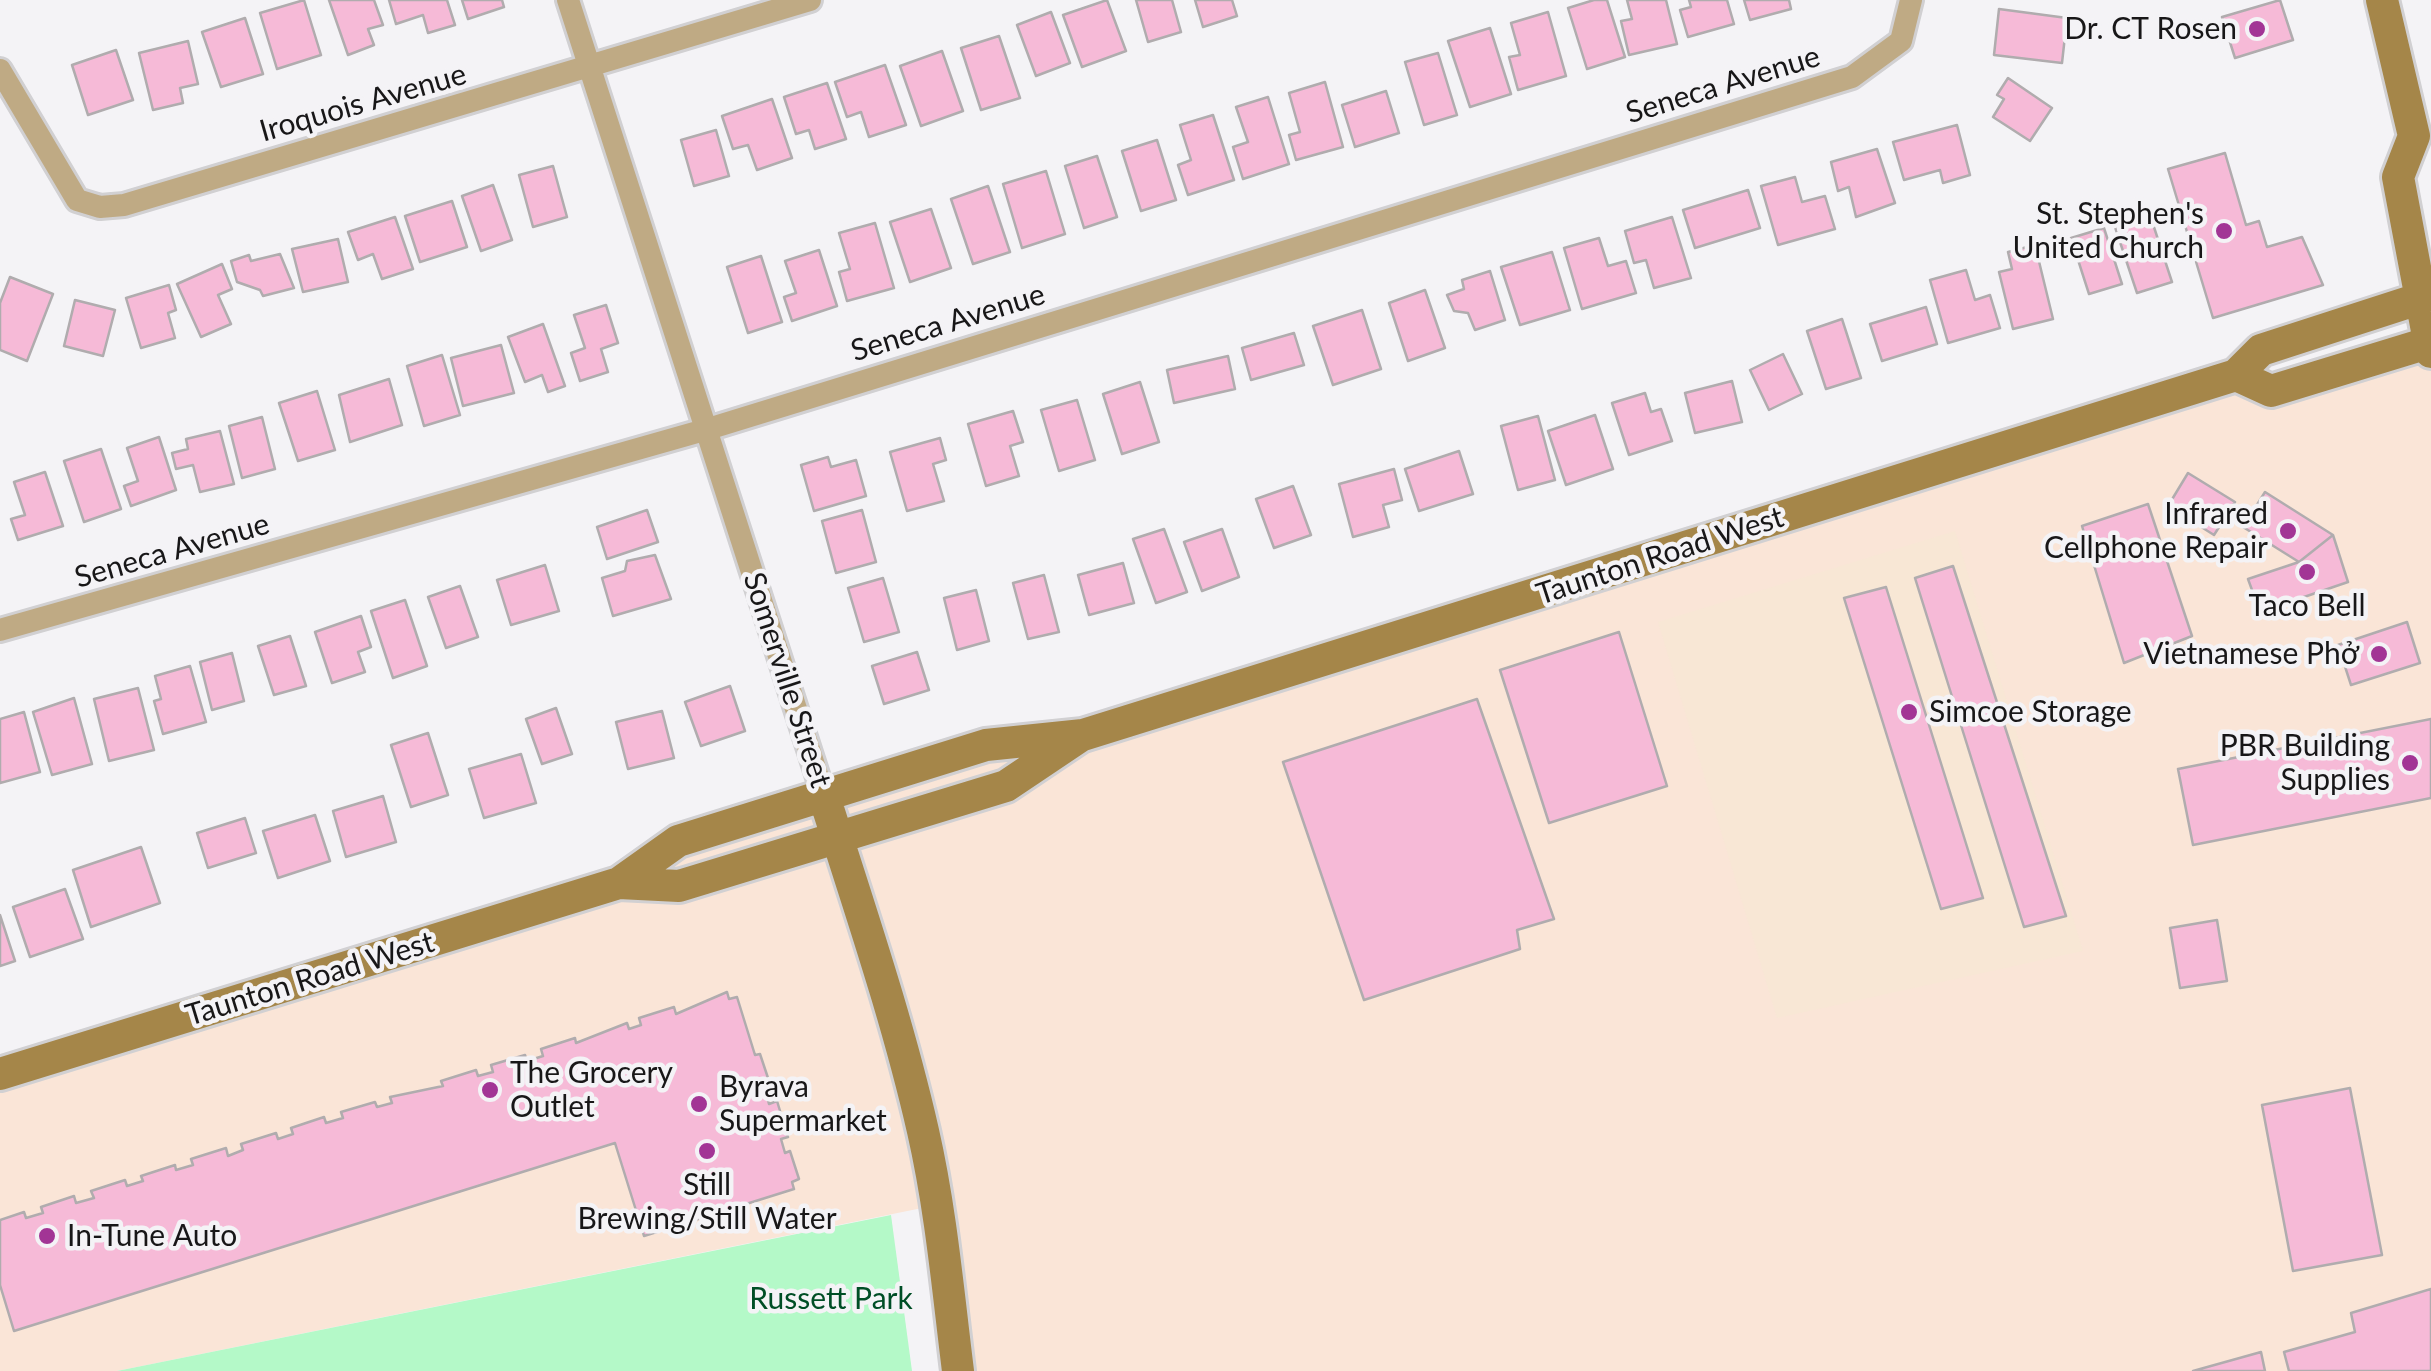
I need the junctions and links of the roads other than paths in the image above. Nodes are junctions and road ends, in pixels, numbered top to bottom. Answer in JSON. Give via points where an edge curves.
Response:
{"nodes":[{"id":1,"x":568,"y":0,"type":"edge"},
{"id":2,"x":810,"y":0,"type":"edge"},
{"id":3,"x":1911,"y":0,"type":"edge"},
{"id":4,"x":2382,"y":0,"type":"edge"},
{"id":5,"x":590,"y":68,"type":"junction"},
{"id":6,"x":0,"y":70,"type":"edge"},
{"id":7,"x":2423,"y":144,"type":"edge"},
{"id":8,"x":2426,"y":297,"type":"edge"},
{"id":9,"x":2430,"y":345,"type":"edge"},
{"id":10,"x":2236,"y":376,"type":"junction"},
{"id":11,"x":708,"y":429,"type":"junction"},
{"id":12,"x":0,"y":630,"type":"edge"},
{"id":13,"x":1083,"y":734,"type":"junction"},
{"id":14,"x":824,"y":796,"type":"junction"},
{"id":15,"x":837,"y":838,"type":"junction"},
{"id":16,"x":619,"y":883,"type":"junction"},
{"id":17,"x":0,"y":1074,"type":"edge"},
{"id":18,"x":958,"y":1371,"type":"edge"}],
"edges":[{"from":1,"to":5,"type":"street","name":"Somerville Street"},
{"from":2,"to":5,"type":"street","name":"Iroquois Avenue"},
{"from":3,"to":11,"type":"street","name":"Seneca Avenue","via":[[1901,41],[1852,77]]},
{"from":4,"to":7,"type":"main road"},
{"from":5,"to":6,"type":"street","name":"Iroquois Avenue","via":[[100,207],[77,200]]},
{"from":5,"to":11,"type":"street","name":"Somerville Street"},
{"from":7,"to":8,"type":"main road","via":[[2398,177]]},
{"from":8,"to":9,"type":"main road"},
{"from":8,"to":10,"type":"main road","name":"Taunton Road West","via":[[2260,350]]},
{"from":9,"to":10,"type":"main road","via":[[2271,391]]},
{"from":10,"to":13,"type":"main road","name":"Taunton Road West"},
{"from":11,"to":12,"type":"street","name":"Seneca Avenue"},
{"from":11,"to":14,"type":"street","name":"Somerville Street"},
{"from":13,"to":14,"type":"main road","name":"Taunton Road West","via":[[986,744]]},
{"from":13,"to":15,"type":"main road","name":"Taunton Road West","via":[[1006,786]]},
{"from":14,"to":15,"type":"main road","name":"Somerville Street"},
{"from":14,"to":16,"type":"main road","name":"Taunton Road West","via":[[678,841]]},
{"from":15,"to":16,"type":"main road","name":"Taunton Road West","via":[[679,886]]},
{"from":15,"to":18,"type":"main road","name":"Somerville Street","via":[[898,1029],[923,1133]]},
{"from":16,"to":17,"type":"main road","name":"Taunton Road West"}]}
